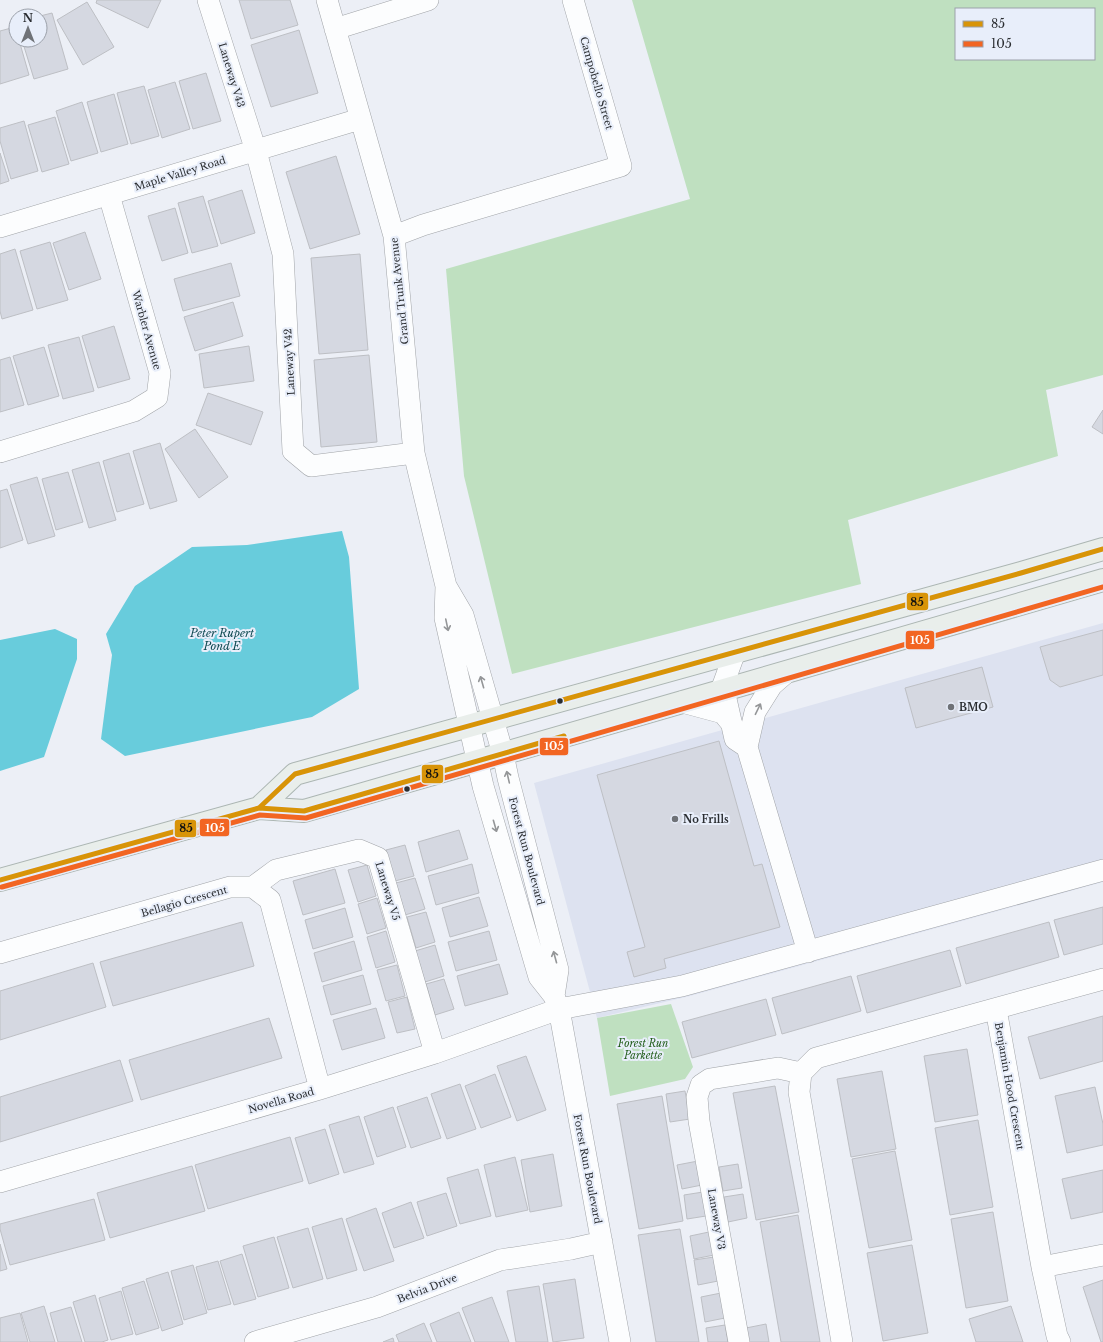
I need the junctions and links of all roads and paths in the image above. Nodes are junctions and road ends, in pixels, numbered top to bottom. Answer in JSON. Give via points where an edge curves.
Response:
{"nodes":[{"id":1,"x":208,"y":0,"type":"edge"},
{"id":2,"x":327,"y":0,"type":"edge"},
{"id":3,"x":428,"y":0,"type":"edge"},
{"id":4,"x":573,"y":0,"type":"edge"},
{"id":5,"x":335,"y":29,"type":"junction"},
{"id":6,"x":360,"y":119,"type":"junction"},
{"id":7,"x":256,"y":151,"type":"junction"},
{"id":8,"x":108,"y":195,"type":"junction"},
{"id":9,"x":0,"y":227,"type":"edge"},
{"id":10,"x":394,"y":236,"type":"junction"},
{"id":11,"x":0,"y":452,"type":"edge"},
{"id":12,"x":414,"y":453,"type":"junction"},
{"id":13,"x":1103,"y":549,"type":"edge"},
{"id":14,"x":1103,"y":580,"type":"edge"},
{"id":15,"x":446,"y":586,"type":"junction"},
{"id":16,"x":736,"y":652,"type":"junction"},
{"id":17,"x":787,"y":672,"type":"junction"},
{"id":18,"x":724,"y":690,"type":"junction"},
{"id":19,"x":682,"y":702,"type":"junction"},
{"id":20,"x":493,"y":719,"type":"junction"},
{"id":21,"x":732,"y":724,"type":"junction"},
{"id":22,"x":469,"y":726,"type":"junction"},
{"id":23,"x":748,"y":747,"type":"junction"},
{"id":24,"x":503,"y":754,"type":"junction"},
{"id":25,"x":477,"y":761,"type":"junction"},
{"id":26,"x":259,"y":808,"type":"junction"},
{"id":27,"x":1103,"y":870,"type":"edge"},
{"id":28,"x":0,"y":880,"type":"edge"},
{"id":29,"x":254,"y":887,"type":"junction"},
{"id":30,"x":808,"y":952,"type":"junction"},
{"id":31,"x":0,"y":953,"type":"edge"},
{"id":32,"x":1103,"y":979,"type":"edge"},
{"id":33,"x":556,"y":1003,"type":"junction"},
{"id":34,"x":996,"y":1009,"type":"junction"},
{"id":35,"x":435,"y":1053,"type":"junction"},
{"id":36,"x":801,"y":1073,"type":"junction"},
{"id":37,"x":320,"y":1089,"type":"junction"},
{"id":38,"x":0,"y":1182,"type":"edge"},
{"id":39,"x":602,"y":1242,"type":"junction"},
{"id":40,"x":1103,"y":1255,"type":"edge"},
{"id":41,"x":1042,"y":1267,"type":"junction"},
{"id":42,"x":255,"y":1342,"type":"edge"},
{"id":43,"x":620,"y":1342,"type":"edge"},
{"id":44,"x":739,"y":1342,"type":"edge"},
{"id":45,"x":842,"y":1342,"type":"edge"},
{"id":46,"x":1060,"y":1342,"type":"edge"}],
"edges":[{"from":1,"to":7,"type":"street","name":"Laneway V43"},
{"from":2,"to":5,"type":"street","name":"Grand Trunk Avenue"},
{"from":3,"to":5,"type":"street"},
{"from":4,"to":10,"type":"street","name":"Campobello Street","via":[[621,166]]},
{"from":5,"to":6,"type":"street","name":"Grand Trunk Avenue"},
{"from":6,"to":7,"type":"street","name":"Maple Valley Road"},
{"from":6,"to":10,"type":"street","name":"Grand Trunk Avenue"},
{"from":7,"to":8,"type":"street","name":"Maple Valley Road"},
{"from":7,"to":12,"type":"street","name":"Laneway V42","via":[[283,254],[293,451],[311,466]]},
{"from":8,"to":9,"type":"street","name":"Maple Valley Road"},
{"from":8,"to":11,"type":"street","name":"Warbler Avenue","via":[[160,373],[157,397],[134,411]]},
{"from":10,"to":12,"type":"street","name":"Grand Trunk Avenue"},
{"from":12,"to":15,"type":"street","name":"Grand Trunk Avenue"},
{"from":13,"to":16,"type":"main road"},
{"from":14,"to":17,"type":"main road"},
{"from":20,"to":15,"type":"street","name":"Grand Trunk Avenue","one_way":true,"via":[[463,615]]},
{"from":15,"to":22,"type":"street","name":"Grand Trunk Avenue","one_way":true,"via":[[445,618]]},
{"from":16,"to":18,"type":"street","via":[[723,685]]},
{"from":16,"to":20,"type":"main road"},
{"from":17,"to":18,"type":"main road"},
{"from":23,"to":17,"type":"street","one_way":true,"via":[[756,712],[772,685]]},
{"from":18,"to":19,"type":"main road"},
{"from":18,"to":21,"type":"street"},
{"from":19,"to":21,"type":"street","via":[[723,713]]},
{"from":19,"to":24,"type":"main road"},
{"from":20,"to":22,"type":"main road"},
{"from":20,"to":24,"type":"street","name":"Forest Run Boulevard"},
{"from":21,"to":23,"type":"street","via":[[736,739]]},
{"from":22,"to":25,"type":"street","name":"Grand Trunk Avenue"},
{"from":22,"to":26,"type":"main road","via":[[295,774]]},
{"from":23,"to":30,"type":"street"},
{"from":24,"to":25,"type":"main road"},
{"from":33,"to":24,"type":"street","name":"Forest Run Boulevard","one_way":true,"via":[[558,970]]},
{"from":25,"to":26,"type":"main road","via":[[304,811]]},
{"from":25,"to":33,"type":"street","name":"Forest Run Boulevard","one_way":true,"via":[[539,977]]},
{"from":26,"to":28,"type":"main road"},
{"from":27,"to":30,"type":"street","name":"Novella Road"},
{"from":29,"to":31,"type":"street","name":"Bellagio Crescent","via":[[230,887]]},
{"from":29,"to":35,"type":"street","name":"Laneway V5","via":[[276,870],[359,850],[378,858]]},
{"from":29,"to":37,"type":"street","via":[[270,900]]},
{"from":30,"to":33,"type":"street","name":"Novella Road","via":[[682,986]]},
{"from":32,"to":34,"type":"street"},
{"from":33,"to":35,"type":"street","name":"Novella Road"},
{"from":33,"to":39,"type":"street","name":"Forest Run Boulevard"},
{"from":34,"to":36,"type":"street","name":"Benjamin Hood Crescent","via":[[816,1058]]},
{"from":34,"to":41,"type":"street","name":"Benjamin Hood Crescent"},
{"from":35,"to":37,"type":"street","name":"Novella Road"},
{"from":36,"to":44,"type":"street","name":"Laneway V3","via":[[778,1068],[710,1079],[701,1085],[697,1097]]},
{"from":36,"to":45,"type":"street","via":[[799,1092]]},
{"from":37,"to":38,"type":"street","name":"Novella Road"},
{"from":39,"to":42,"type":"street","name":"Belvia Drive","via":[[500,1260],[377,1307]]},
{"from":39,"to":43,"type":"street","name":"Forest Run Boulevard"},
{"from":40,"to":41,"type":"street"},
{"from":41,"to":46,"type":"street","name":"Benjamin Hood Crescent"}]}
